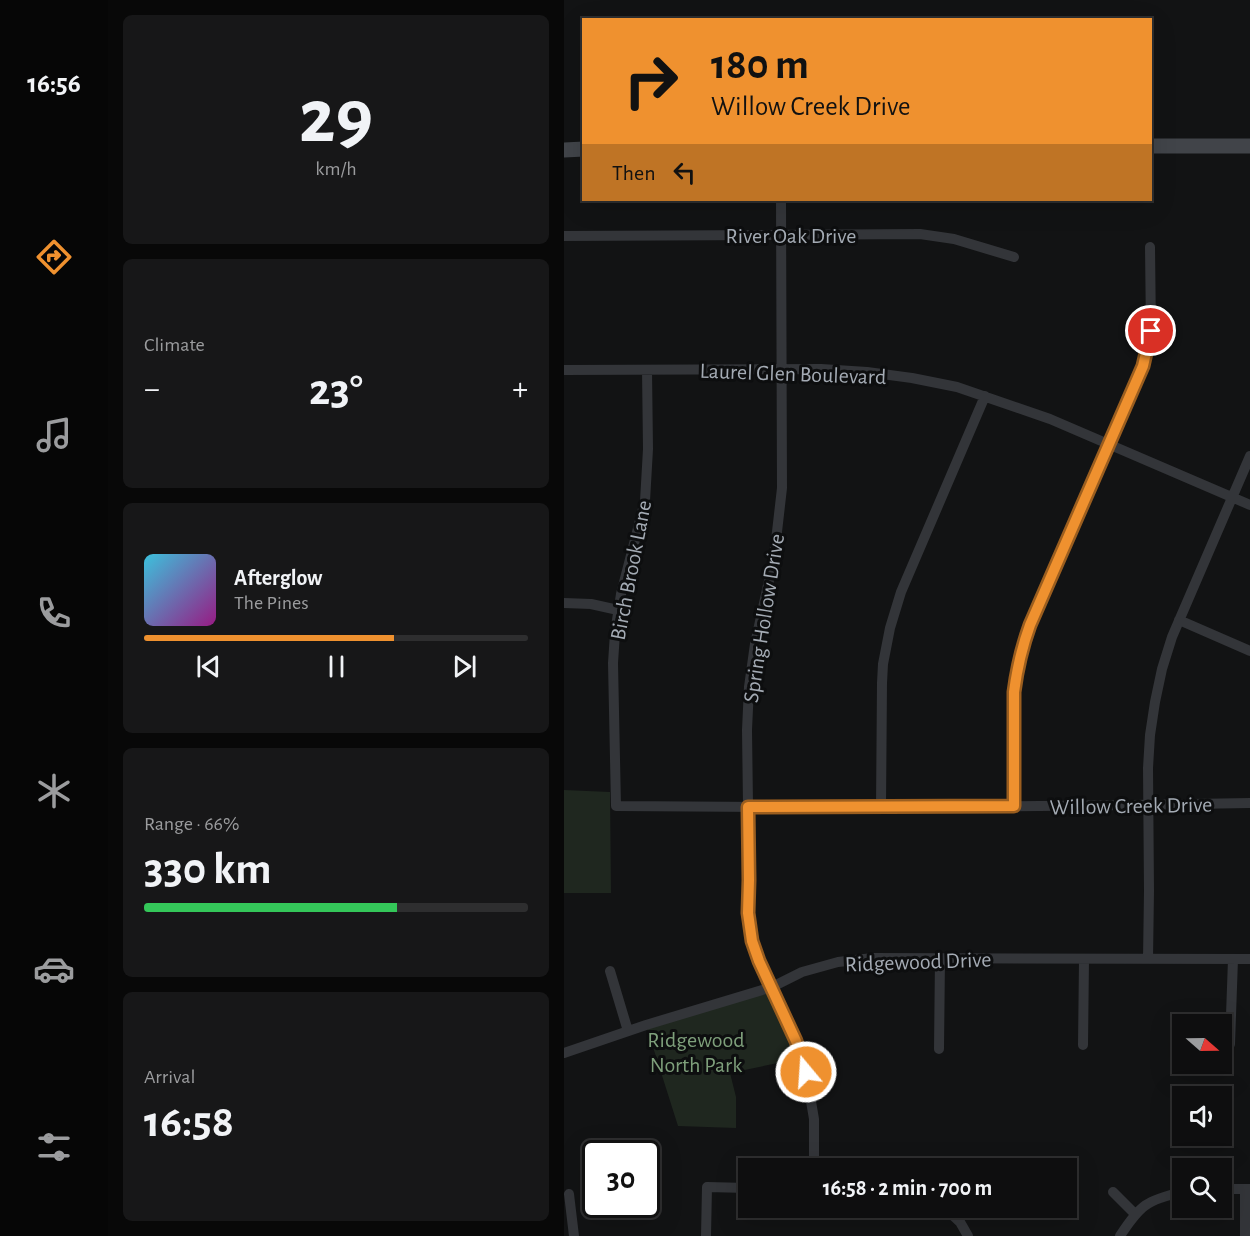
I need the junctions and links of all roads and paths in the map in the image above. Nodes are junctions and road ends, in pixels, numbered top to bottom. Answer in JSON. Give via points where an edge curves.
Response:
{"nodes":[{"id":1,"x":1152,"y":146,"type":"edge"},
{"id":2,"x":1250,"y":146,"type":"edge"},
{"id":3,"x":582,"y":149,"type":"edge"},
{"id":4,"x":564,"y":150,"type":"edge"},
{"id":5,"x":781,"y":201,"type":"edge"},
{"id":6,"x":564,"y":236,"type":"edge"},
{"id":7,"x":782,"y":236,"type":"junction"},
{"id":8,"x":1150,"y":247,"type":"dead end"},
{"id":9,"x":1014,"y":257,"type":"dead end"},
{"id":10,"x":782,"y":369,"type":"junction"},
{"id":11,"x":564,"y":370,"type":"edge"},
{"id":12,"x":646,"y":370,"type":"junction"},
{"id":13,"x":985,"y":396,"type":"junction"},
{"id":14,"x":1108,"y":444,"type":"junction"},
{"id":15,"x":1250,"y":456,"type":"edge"},
{"id":16,"x":1232,"y":498,"type":"junction"},
{"id":17,"x":1250,"y":505,"type":"edge"},
{"id":18,"x":564,"y":603,"type":"edge"},
{"id":19,"x":618,"y":610,"type":"junction"},
{"id":20,"x":1179,"y":620,"type":"junction"},
{"id":21,"x":1250,"y":651,"type":"edge"},
{"id":22,"x":1250,"y":803,"type":"edge"},
{"id":23,"x":1149,"y":805,"type":"junction"},
{"id":24,"x":616,"y":806,"type":"joint"},
{"id":25,"x":1014,"y":806,"type":"junction"},
{"id":26,"x":748,"y":807,"type":"junction"},
{"id":27,"x":881,"y":807,"type":"junction"},
{"id":28,"x":940,"y":958,"type":"junction"},
{"id":29,"x":1148,"y":959,"type":"junction"},
{"id":30,"x":1233,"y":959,"type":"junction"},
{"id":31,"x":1250,"y":959,"type":"edge"},
{"id":32,"x":1084,"y":960,"type":"junction"},
{"id":33,"x":610,"y":971,"type":"dead end"},
{"id":34,"x":772,"y":987,"type":"junction"},
{"id":35,"x":1231,"y":1014,"type":"edge"},
{"id":36,"x":628,"y":1031,"type":"junction"},
{"id":37,"x":1083,"y":1046,"type":"dead end"},
{"id":38,"x":939,"y":1049,"type":"dead end"},
{"id":39,"x":564,"y":1053,"type":"edge"},
{"id":40,"x":814,"y":1158,"type":"edge"},
{"id":41,"x":738,"y":1188,"type":"edge"},
{"id":42,"x":1247,"y":1189,"type":"edge"},
{"id":43,"x":1113,"y":1192,"type":"dead end"},
{"id":44,"x":569,"y":1194,"type":"dead end"},
{"id":45,"x":1172,"y":1195,"type":"edge"},
{"id":46,"x":1135,"y":1214,"type":"junction"},
{"id":47,"x":957,"y":1218,"type":"edge"},
{"id":48,"x":573,"y":1236,"type":"edge"},
{"id":49,"x":706,"y":1236,"type":"edge"},
{"id":50,"x":968,"y":1236,"type":"edge"},
{"id":51,"x":1120,"y":1236,"type":"edge"},
{"id":52,"x":1245,"y":1236,"type":"edge"}],
"edges":[{"from":1,"to":2,"type":"street"},
{"from":3,"to":4,"type":"street"},
{"from":5,"to":7,"type":"street","name":"Spring Hollow Drive"},
{"from":6,"to":7,"type":"street","name":"River Oak Drive"},
{"from":7,"to":9,"type":"street","name":"River Oak Drive","via":[[920,234],[970,243]]},
{"from":7,"to":10,"type":"street","name":"Spring Hollow Drive"},
{"from":8,"to":14,"type":"street","via":[[1149,343],[1143,366]]},
{"from":10,"to":12,"type":"street","name":"Laurel Glen Boulevard"},
{"from":10,"to":13,"type":"street","name":"Laurel Glen Boulevard","via":[[901,376]]},
{"from":10,"to":26,"type":"street","name":"Spring Hollow Drive","via":[[782,488],[774,558],[749,687]]},
{"from":11,"to":12,"type":"street","name":"Laurel Glen Boulevard"},
{"from":12,"to":19,"type":"street","name":"Birch Brook Lane","via":[[645,501]]},
{"from":13,"to":14,"type":"street","name":"Laurel Glen Boulevard"},
{"from":13,"to":27,"type":"street","via":[[901,592],[890,628],[882,683]]},
{"from":14,"to":16,"type":"street","name":"Laurel Glen Boulevard"},
{"from":14,"to":25,"type":"street","via":[[1022,650],[1014,692]]},
{"from":15,"to":16,"type":"street"},
{"from":16,"to":17,"type":"street","name":"Laurel Glen Boulevard"},
{"from":16,"to":20,"type":"street"},
{"from":18,"to":19,"type":"street"},
{"from":19,"to":24,"type":"street","name":"Birch Brook Lane","via":[[613,663]]},
{"from":20,"to":21,"type":"street"},
{"from":20,"to":23,"type":"street","via":[[1155,702],[1150,735]]},
{"from":22,"to":23,"type":"street","name":"Willow Creek Drive"},
{"from":23,"to":25,"type":"street","name":"Willow Creek Drive"},
{"from":23,"to":29,"type":"street"},
{"from":24,"to":26,"type":"street","name":"Willow Creek Drive"},
{"from":25,"to":27,"type":"street","name":"Willow Creek Drive"},
{"from":26,"to":27,"type":"street","name":"Willow Creek Drive"},
{"from":26,"to":34,"type":"street","name":"Spring Hollow Drive","via":[[748,913],[752,941]]},
{"from":28,"to":32,"type":"street","name":"Ridgewood Drive"},
{"from":28,"to":34,"type":"street","name":"Ridgewood Drive","via":[[838,962],[802,972]]},
{"from":28,"to":38,"type":"street"},
{"from":29,"to":30,"type":"street","name":"Ridgewood Drive"},
{"from":29,"to":32,"type":"street","name":"Ridgewood Drive"},
{"from":30,"to":31,"type":"street","name":"Ridgewood Drive"},
{"from":30,"to":35,"type":"street"},
{"from":32,"to":37,"type":"street"},
{"from":33,"to":36,"type":"street"},
{"from":34,"to":36,"type":"street","name":"Ridgewood Drive"},
{"from":34,"to":40,"type":"street","name":"Spring Hollow Drive","via":[[806,1072],[814,1119]]},
{"from":36,"to":39,"type":"street","name":"Ridgewood Drive"},
{"from":41,"to":49,"type":"street","via":[[706,1187]]},
{"from":42,"to":52,"type":"street"},
{"from":43,"to":46,"type":"street"},
{"from":44,"to":48,"type":"street"},
{"from":45,"to":46,"type":"street","via":[[1149,1201]]},
{"from":46,"to":51,"type":"street"},
{"from":47,"to":50,"type":"street"}]}
